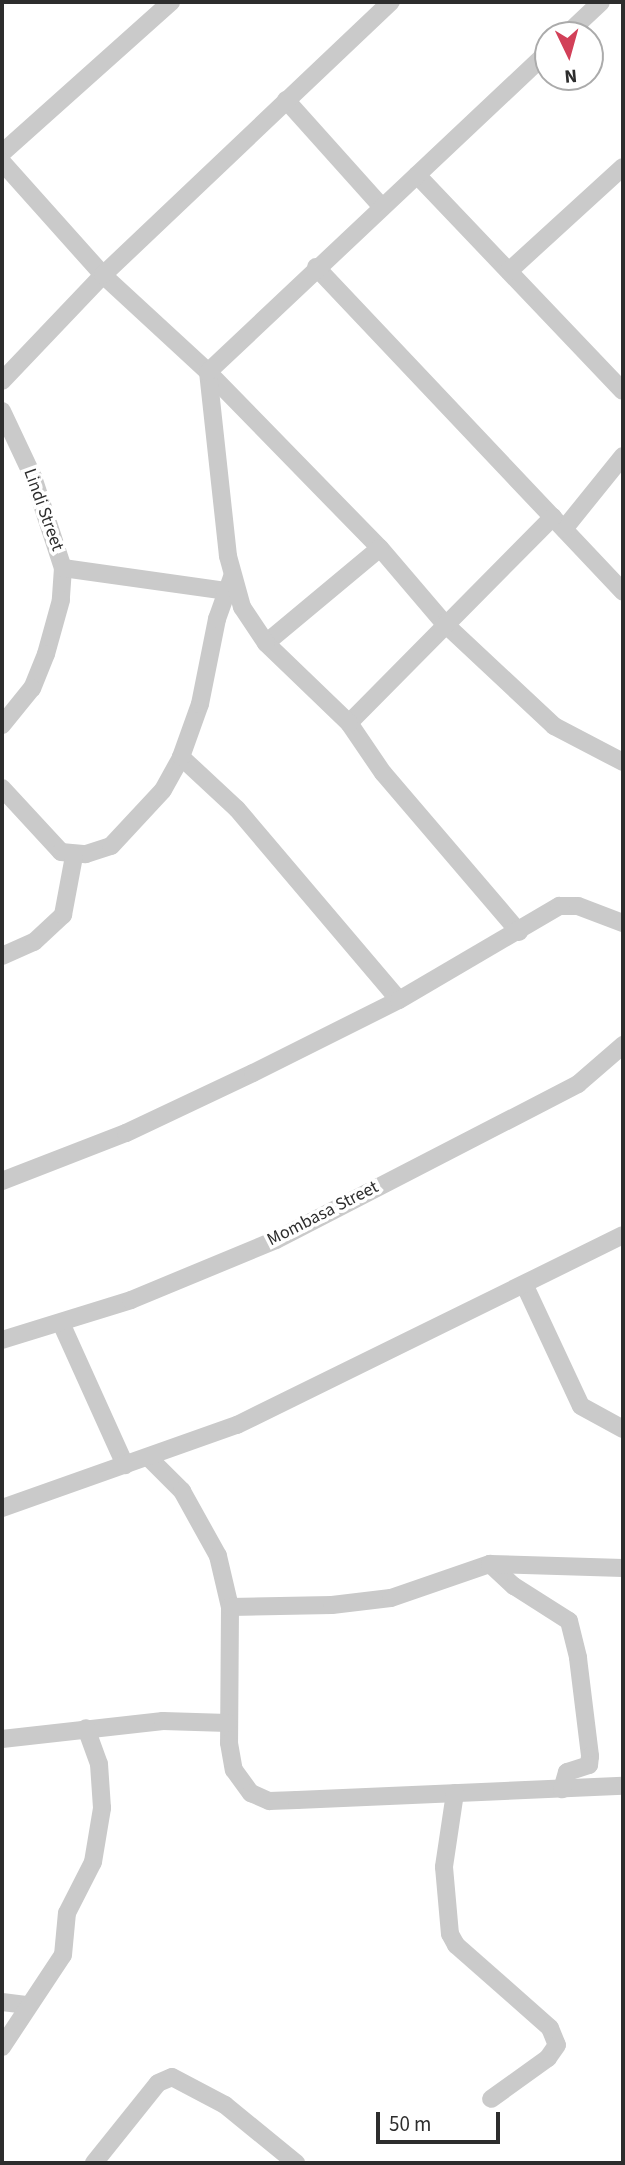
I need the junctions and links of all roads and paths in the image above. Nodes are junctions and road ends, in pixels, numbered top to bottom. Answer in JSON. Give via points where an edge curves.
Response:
{"nodes":[{"id":1,"x":170,"y":2,"type":"edge"},
{"id":2,"x":391,"y":2,"type":"edge"},
{"id":3,"x":601,"y":2,"type":"edge"},
{"id":4,"x":581,"y":21,"type":"edge"},
{"id":5,"x":534,"y":65,"type":"edge"},
{"id":6,"x":286,"y":100,"type":"junction"},
{"id":7,"x":2,"y":153,"type":"edge"},
{"id":8,"x":2,"y":162,"type":"edge"},
{"id":9,"x":623,"y":167,"type":"edge"},
{"id":10,"x":417,"y":175,"type":"junction"},
{"id":11,"x":382,"y":207,"type":"junction"},
{"id":12,"x":316,"y":267,"type":"junction"},
{"id":13,"x":509,"y":271,"type":"junction"},
{"id":14,"x":103,"y":275,"type":"junction"},
{"id":15,"x":208,"y":372,"type":"junction"},
{"id":16,"x":2,"y":381,"type":"edge"},
{"id":17,"x":623,"y":391,"type":"edge"},
{"id":18,"x":2,"y":411,"type":"edge"},
{"id":19,"x":623,"y":456,"type":"edge"},
{"id":20,"x":559,"y":523,"type":"junction"},
{"id":21,"x":380,"y":548,"type":"junction"},
{"id":22,"x":63,"y":568,"type":"junction"},
{"id":23,"x":229,"y":584,"type":"junction"},
{"id":24,"x":623,"y":592,"type":"edge"},
{"id":25,"x":444,"y":623,"type":"junction"},
{"id":26,"x":267,"y":643,"type":"junction"},
{"id":27,"x":349,"y":723,"type":"junction"},
{"id":28,"x":2,"y":725,"type":"edge"},
{"id":29,"x":181,"y":757,"type":"junction"},
{"id":30,"x":623,"y":762,"type":"edge"},
{"id":31,"x":2,"y":788,"type":"edge"},
{"id":32,"x":74,"y":856,"type":"junction"},
{"id":33,"x":623,"y":923,"type":"edge"},
{"id":34,"x":519,"y":932,"type":"junction"},
{"id":35,"x":2,"y":956,"type":"edge"},
{"id":36,"x":399,"y":1000,"type":"junction"},
{"id":37,"x":623,"y":1045,"type":"edge"},
{"id":38,"x":2,"y":1181,"type":"edge"},
{"id":39,"x":623,"y":1235,"type":"edge"},
{"id":40,"x":525,"y":1286,"type":"junction"},
{"id":41,"x":61,"y":1323,"type":"junction"},
{"id":42,"x":2,"y":1340,"type":"edge"},
{"id":43,"x":623,"y":1429,"type":"edge"},
{"id":44,"x":149,"y":1458,"type":"junction"},
{"id":45,"x":125,"y":1465,"type":"junction"},
{"id":46,"x":2,"y":1508,"type":"edge"},
{"id":47,"x":490,"y":1564,"type":"junction"},
{"id":48,"x":623,"y":1568,"type":"edge"},
{"id":49,"x":230,"y":1607,"type":"junction"},
{"id":50,"x":228,"y":1723,"type":"junction"},
{"id":51,"x":86,"y":1728,"type":"junction"},
{"id":52,"x":2,"y":1739,"type":"edge"},
{"id":53,"x":623,"y":1786,"type":"edge"},
{"id":54,"x":562,"y":1789,"type":"junction"},
{"id":55,"x":455,"y":1793,"type":"junction"},
{"id":56,"x":2,"y":2002,"type":"edge"},
{"id":57,"x":28,"y":2005,"type":"junction"},
{"id":58,"x":2,"y":2047,"type":"edge"},
{"id":59,"x":491,"y":2099,"type":"dead end"},
{"id":60,"x":94,"y":2163,"type":"edge"},
{"id":61,"x":296,"y":2163,"type":"edge"}],
"edges":[{"from":1,"to":7,"type":"street"},
{"from":2,"to":6,"type":"street"},
{"from":3,"to":4,"type":"street"},
{"from":5,"to":10,"type":"street"},
{"from":6,"to":11,"type":"street"},
{"from":6,"to":14,"type":"street"},
{"from":8,"to":14,"type":"street"},
{"from":9,"to":13,"type":"street"},
{"from":10,"to":11,"type":"street"},
{"from":10,"to":13,"type":"street"},
{"from":11,"to":12,"type":"street"},
{"from":12,"to":15,"type":"street"},
{"from":12,"to":20,"type":"street"},
{"from":13,"to":17,"type":"street"},
{"from":14,"to":15,"type":"street"},
{"from":14,"to":16,"type":"street"},
{"from":15,"to":21,"type":"street"},
{"from":15,"to":23,"type":"street"},
{"from":18,"to":22,"type":"street","name":"Lindi Street","via":[[33,477]]},
{"from":19,"to":20,"type":"street"},
{"from":20,"to":24,"type":"street"},
{"from":20,"to":25,"type":"street"},
{"from":21,"to":25,"type":"street"},
{"from":21,"to":26,"type":"street"},
{"from":22,"to":23,"type":"street"},
{"from":22,"to":28,"type":"street","name":"Lindi Street","via":[[61,600],[46,654],[32,688]]},
{"from":23,"to":26,"type":"street"},
{"from":23,"to":29,"type":"street","via":[[200,704]]},
{"from":25,"to":27,"type":"street"},
{"from":25,"to":30,"type":"street","via":[[554,726]]},
{"from":26,"to":27,"type":"street"},
{"from":27,"to":34,"type":"street","via":[[383,773]]},
{"from":29,"to":32,"type":"street","via":[[163,790],[111,846]]},
{"from":29,"to":36,"type":"street","via":[[237,809]]},
{"from":31,"to":32,"type":"street","via":[[61,852]]},
{"from":32,"to":35,"type":"street","via":[[63,915],[34,942]]},
{"from":33,"to":34,"type":"street","via":[[564,905]]},
{"from":34,"to":36,"type":"street"},
{"from":36,"to":38,"type":"street","via":[[126,1133]]},
{"from":37,"to":41,"type":"street","name":"Mombasa Street","via":[[578,1084],[276,1240],[131,1300]]},
{"from":39,"to":40,"type":"street"},
{"from":40,"to":43,"type":"street","via":[[581,1406]]},
{"from":40,"to":44,"type":"street","via":[[333,1381]]},
{"from":41,"to":42,"type":"street","name":"Mombasa Street"},
{"from":41,"to":45,"type":"street"},
{"from":44,"to":45,"type":"street"},
{"from":44,"to":49,"type":"street","via":[[182,1491],[204,1525],[218,1556]]},
{"from":45,"to":46,"type":"street"},
{"from":47,"to":48,"type":"street"},
{"from":47,"to":49,"type":"street","via":[[391,1598],[332,1605]]},
{"from":47,"to":54,"type":"street","via":[[514,1586],[569,1621],[590,1756],[589,1765],[566,1772]]},
{"from":49,"to":50,"type":"street"},
{"from":50,"to":51,"type":"street","via":[[163,1721]]},
{"from":50,"to":55,"type":"street","via":[[240,1781],[251,1793],[269,1801]]},
{"from":51,"to":52,"type":"street"},
{"from":51,"to":57,"type":"street","via":[[99,1764],[102,1824],[88,1878],[74,1893],[67,1913],[63,1955]]},
{"from":53,"to":54,"type":"street"},
{"from":54,"to":55,"type":"street"},
{"from":55,"to":59,"type":"street","via":[[444,1867],[450,1934],[456,1945],[550,2028],[557,2045],[548,2058]]},
{"from":56,"to":57,"type":"street"},
{"from":57,"to":58,"type":"street"},
{"from":60,"to":61,"type":"street","via":[[158,2083],[172,2077],[225,2105]]}]}
